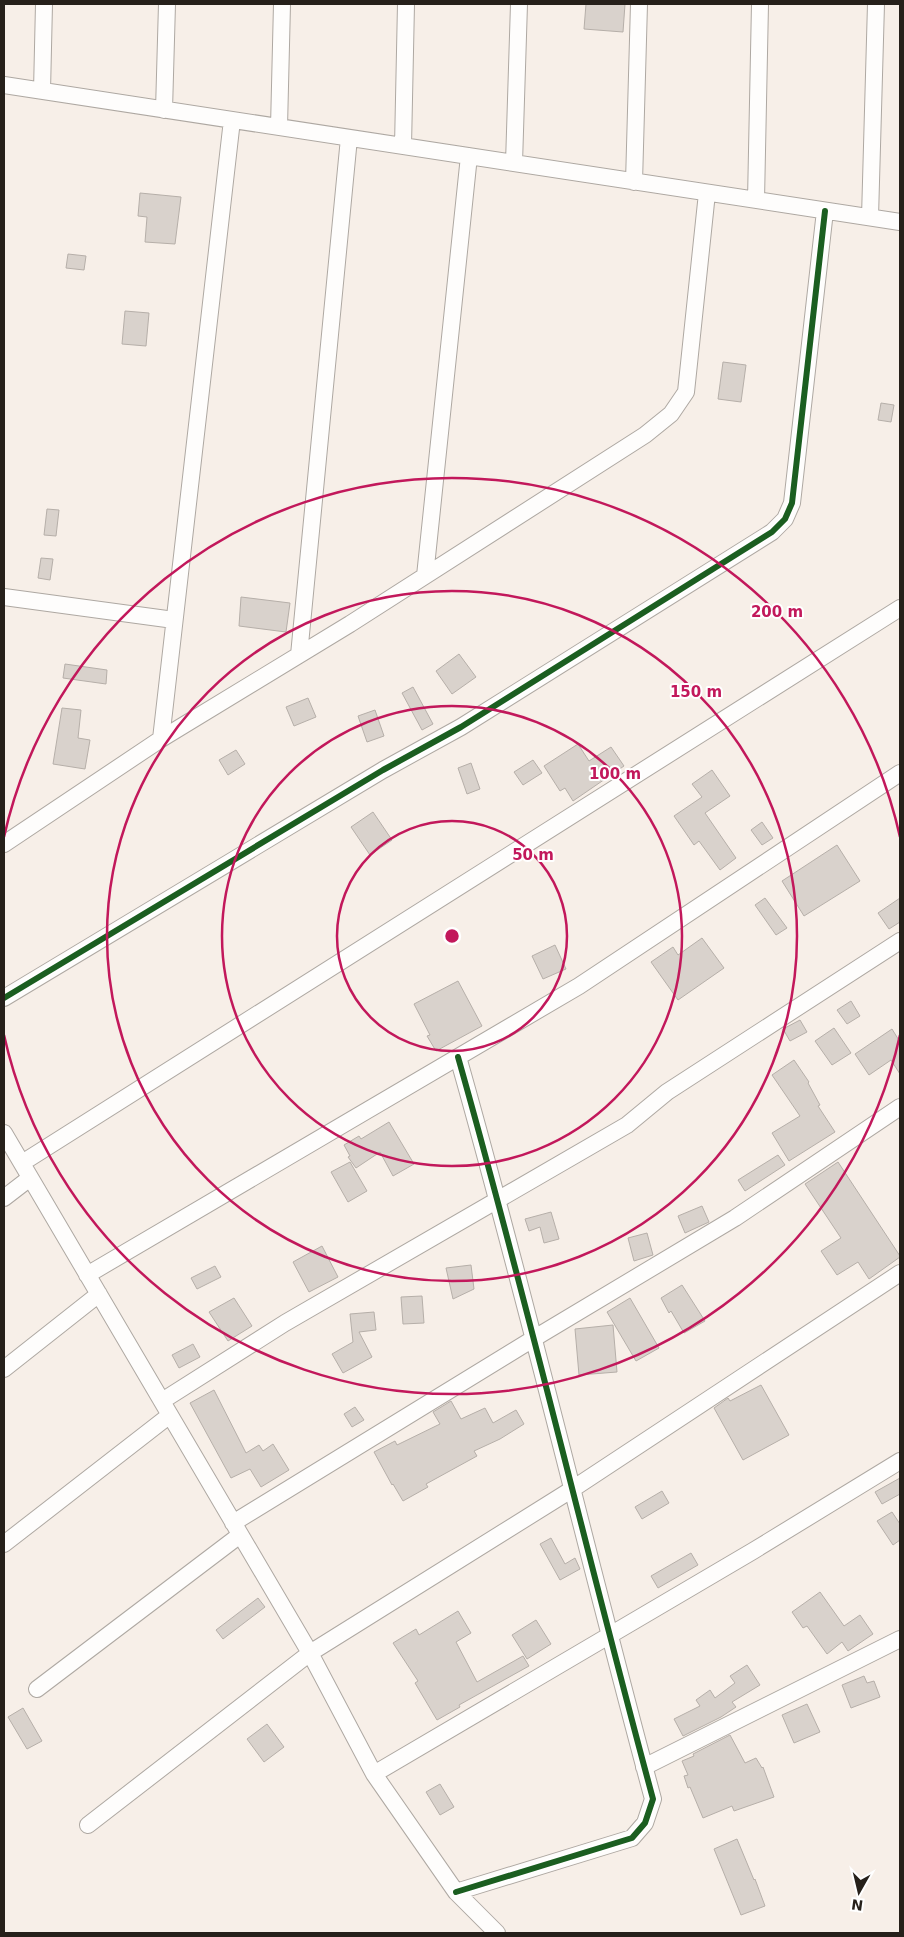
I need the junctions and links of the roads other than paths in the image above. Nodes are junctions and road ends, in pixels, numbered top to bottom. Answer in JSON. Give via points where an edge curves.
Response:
{"nodes":[{"id":1,"x":44,"y":4,"type":"edge"},
{"id":2,"x":167,"y":4,"type":"edge"},
{"id":3,"x":282,"y":4,"type":"edge"},
{"id":4,"x":406,"y":4,"type":"edge"},
{"id":5,"x":518,"y":4,"type":"edge"},
{"id":6,"x":639,"y":4,"type":"edge"},
{"id":7,"x":760,"y":4,"type":"edge"},
{"id":8,"x":876,"y":4,"type":"edge"},
{"id":9,"x":4,"y":86,"type":"edge"},
{"id":10,"x":42,"y":91,"type":"junction"},
{"id":11,"x":164,"y":110,"type":"junction"},
{"id":12,"x":232,"y":120,"type":"junction"},
{"id":13,"x":279,"y":128,"type":"junction"},
{"id":14,"x":349,"y":138,"type":"junction"},
{"id":15,"x":403,"y":146,"type":"junction"},
{"id":16,"x":469,"y":156,"type":"junction"},
{"id":17,"x":514,"y":163,"type":"junction"},
{"id":18,"x":634,"y":182,"type":"junction"},
{"id":19,"x":708,"y":192,"type":"junction"},
{"id":20,"x":756,"y":200,"type":"junction"},
{"id":21,"x":825,"y":211,"type":"junction"},
{"id":22,"x":870,"y":218,"type":"junction"},
{"id":23,"x":900,"y":222,"type":"edge"},
{"id":24,"x":425,"y":576,"type":"junction"},
{"id":25,"x":4,"y":597,"type":"edge"},
{"id":26,"x":900,"y":608,"type":"edge"},
{"id":27,"x":174,"y":620,"type":"junction"},
{"id":28,"x":299,"y":655,"type":"junction"},
{"id":29,"x":161,"y":739,"type":"junction"},
{"id":30,"x":900,"y":773,"type":"edge"},
{"id":31,"x":4,"y":844,"type":"edge"},
{"id":32,"x":900,"y":941,"type":"edge"},
{"id":33,"x":4,"y":998,"type":"edge"},
{"id":34,"x":458,"y":1057,"type":"junction"},
{"id":35,"x":900,"y":1107,"type":"edge"},
{"id":36,"x":4,"y":1133,"type":"edge"},
{"id":37,"x":22,"y":1163,"type":"junction"},
{"id":38,"x":30,"y":1178,"type":"junction"},
{"id":39,"x":4,"y":1198,"type":"edge"},
{"id":40,"x":499,"y":1199,"type":"junction"},
{"id":41,"x":900,"y":1273,"type":"edge"},
{"id":42,"x":87,"y":1275,"type":"junction"},
{"id":43,"x":99,"y":1294,"type":"junction"},
{"id":44,"x":533,"y":1339,"type":"junction"},
{"id":45,"x":4,"y":1369,"type":"edge"},
{"id":46,"x":166,"y":1408,"type":"junction"},
{"id":47,"x":900,"y":1461,"type":"edge"},
{"id":48,"x":571,"y":1490,"type":"junction"},
{"id":49,"x":236,"y":1529,"type":"junction"},
{"id":50,"x":4,"y":1544,"type":"edge"},
{"id":51,"x":609,"y":1636,"type":"junction"},
{"id":52,"x":900,"y":1639,"type":"edge"},
{"id":53,"x":310,"y":1653,"type":"junction"},
{"id":54,"x":37,"y":1689,"type":"dead end"},
{"id":55,"x":644,"y":1767,"type":"junction"},
{"id":56,"x":374,"y":1774,"type":"junction"},
{"id":57,"x":88,"y":1825,"type":"dead end"},
{"id":58,"x":456,"y":1892,"type":"junction"},
{"id":59,"x":496,"y":1933,"type":"edge"}],
"edges":[{"from":1,"to":10,"type":"street"},
{"from":2,"to":11,"type":"street"},
{"from":3,"to":13,"type":"street"},
{"from":4,"to":15,"type":"street"},
{"from":5,"to":17,"type":"street"},
{"from":6,"to":18,"type":"street"},
{"from":7,"to":20,"type":"street"},
{"from":8,"to":22,"type":"street"},
{"from":9,"to":10,"type":"street"},
{"from":10,"to":11,"type":"street"},
{"from":11,"to":12,"type":"street"},
{"from":12,"to":13,"type":"street"},
{"from":12,"to":27,"type":"street"},
{"from":13,"to":14,"type":"street"},
{"from":14,"to":15,"type":"street"},
{"from":14,"to":28,"type":"street"},
{"from":15,"to":16,"type":"street"},
{"from":16,"to":17,"type":"street"},
{"from":16,"to":24,"type":"street"},
{"from":17,"to":18,"type":"street"},
{"from":18,"to":19,"type":"street"},
{"from":19,"to":20,"type":"street"},
{"from":19,"to":24,"type":"street","via":[[686,392],[671,414],[645,435]]},
{"from":20,"to":21,"type":"street"},
{"from":21,"to":22,"type":"street"},
{"from":21,"to":33,"type":"street","via":[[792,503],[785,519],[772,532],[462,727],[374,775]]},
{"from":22,"to":23,"type":"street"},
{"from":24,"to":28,"type":"street"},
{"from":25,"to":27,"type":"street"},
{"from":26,"to":37,"type":"street"},
{"from":27,"to":29,"type":"street"},
{"from":28,"to":29,"type":"street"},
{"from":29,"to":31,"type":"street"},
{"from":30,"to":34,"type":"street","via":[[579,986]]},
{"from":32,"to":40,"type":"street","via":[[667,1092],[626,1125]]},
{"from":34,"to":40,"type":"street"},
{"from":34,"to":42,"type":"street"},
{"from":35,"to":44,"type":"street","via":[[735,1218]]},
{"from":36,"to":37,"type":"street"},
{"from":37,"to":38,"type":"street"},
{"from":38,"to":39,"type":"street"},
{"from":38,"to":42,"type":"street"},
{"from":40,"to":44,"type":"street"},
{"from":40,"to":46,"type":"street","via":[[285,1323]]},
{"from":41,"to":48,"type":"street"},
{"from":42,"to":43,"type":"street"},
{"from":43,"to":45,"type":"street"},
{"from":43,"to":46,"type":"street"},
{"from":44,"to":48,"type":"street"},
{"from":44,"to":49,"type":"street"},
{"from":46,"to":49,"type":"street"},
{"from":46,"to":50,"type":"street"},
{"from":47,"to":51,"type":"street"},
{"from":48,"to":51,"type":"street"},
{"from":48,"to":53,"type":"street"},
{"from":49,"to":53,"type":"street"},
{"from":49,"to":54,"type":"street"},
{"from":51,"to":55,"type":"street"},
{"from":51,"to":56,"type":"street"},
{"from":52,"to":55,"type":"street"},
{"from":53,"to":56,"type":"street"},
{"from":53,"to":57,"type":"street"},
{"from":55,"to":58,"type":"street","via":[[653,1799],[645,1822],[632,1838]]},
{"from":56,"to":58,"type":"street"},
{"from":58,"to":59,"type":"street"}]}
